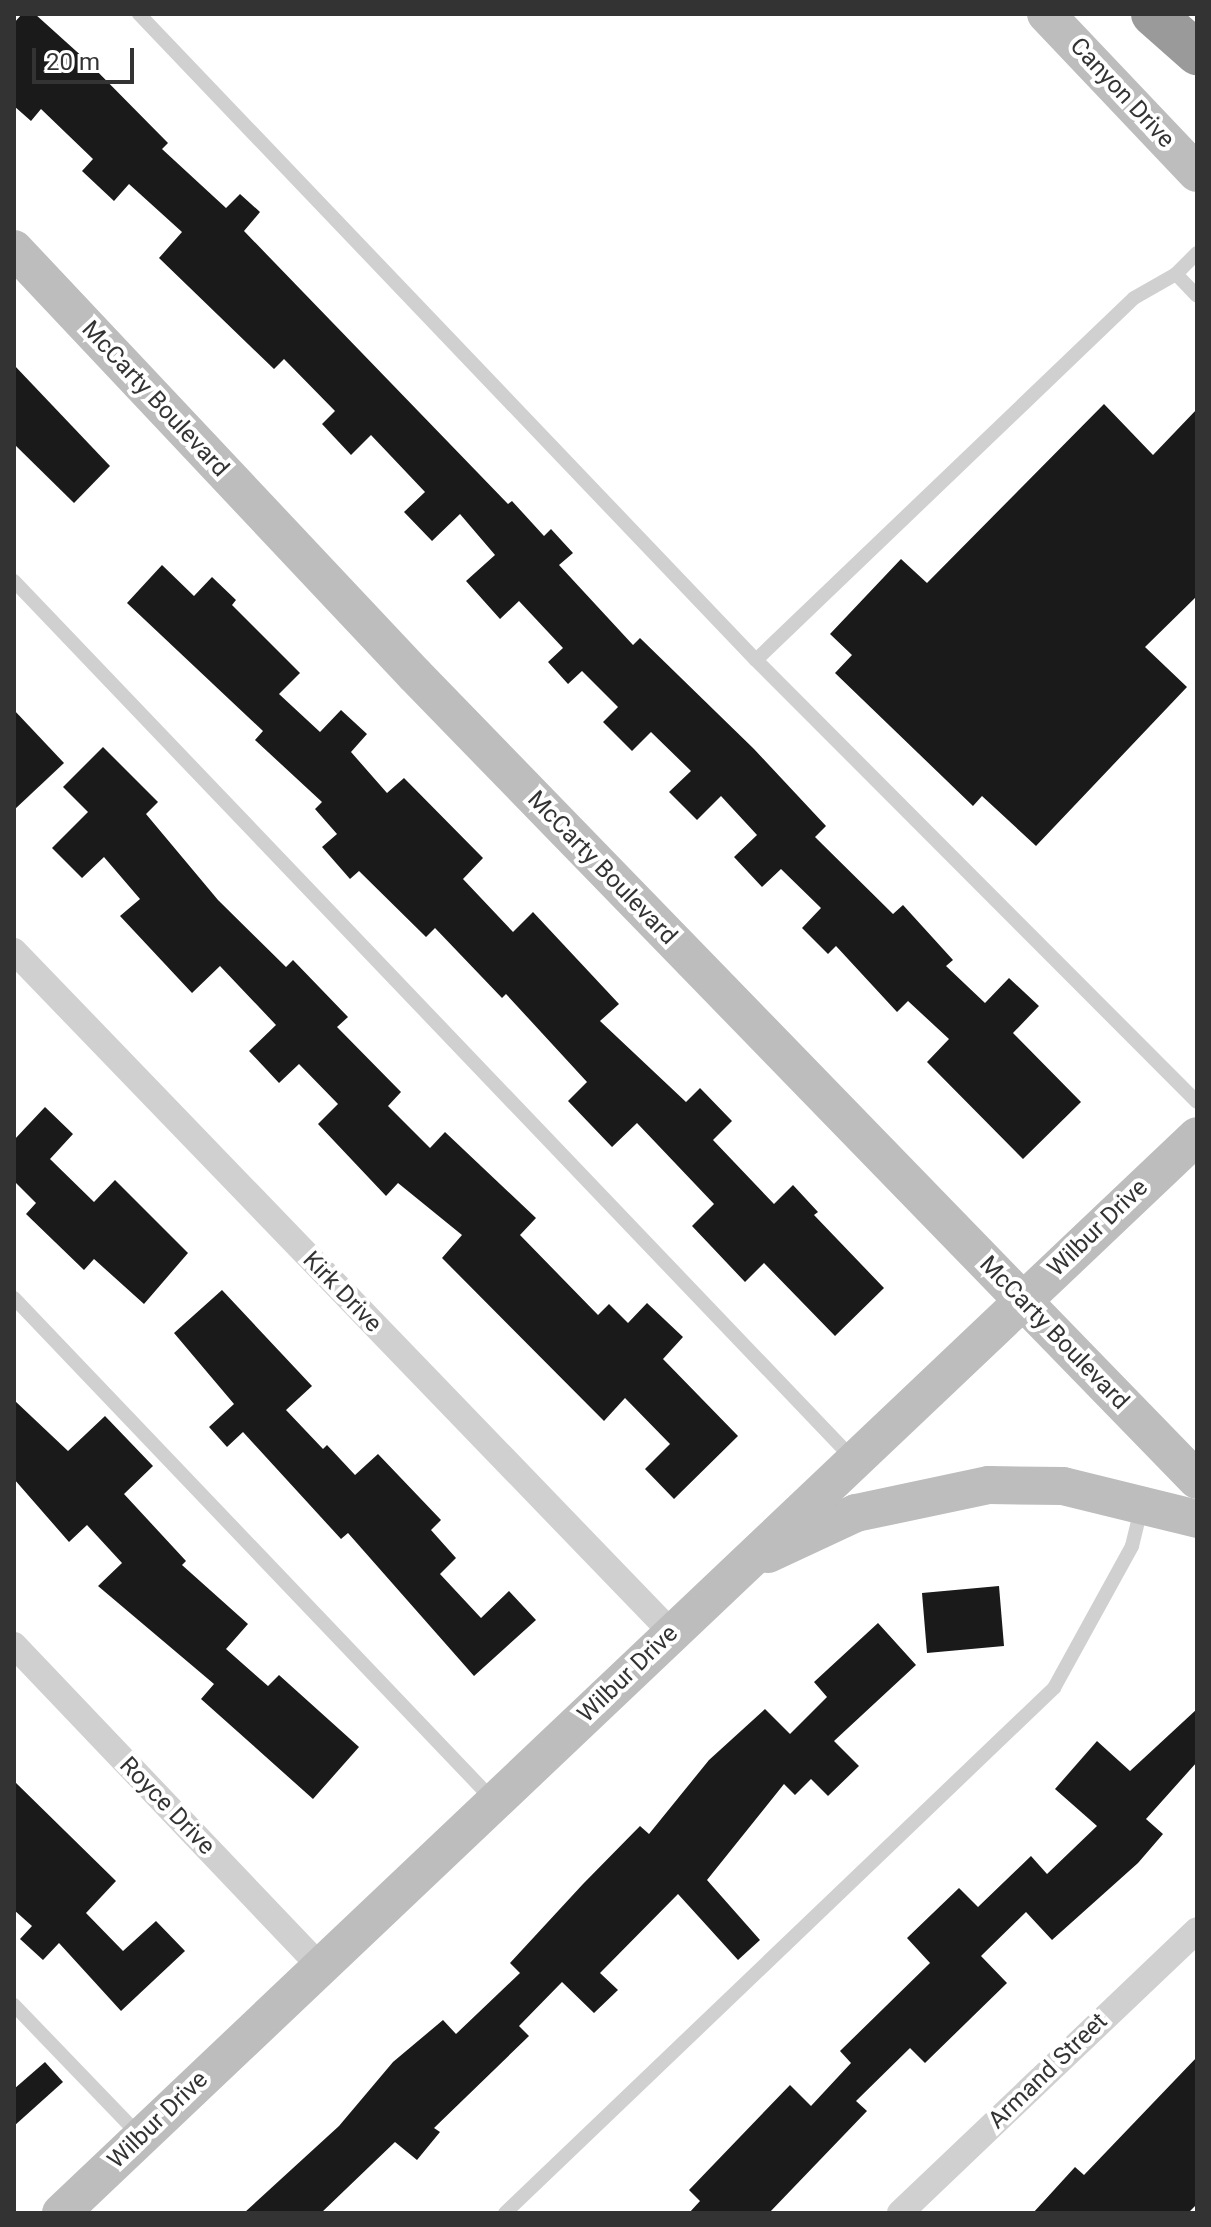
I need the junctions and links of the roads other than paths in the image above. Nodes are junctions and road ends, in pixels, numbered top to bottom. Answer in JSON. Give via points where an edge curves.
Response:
{"nodes":[{"id":1,"x":139,"y":14,"type":"edge"},
{"id":2,"x":1046,"y":14,"type":"edge"},
{"id":3,"x":1153,"y":14,"type":"edge"},
{"id":4,"x":1197,"y":53,"type":"edge"},
{"id":5,"x":1197,"y":173,"type":"edge"},
{"id":6,"x":14,"y":249,"type":"edge"},
{"id":7,"x":1197,"y":253,"type":"edge"},
{"id":8,"x":1176,"y":274,"type":"junction"},
{"id":9,"x":1197,"y":296,"type":"edge"},
{"id":10,"x":14,"y":581,"type":"edge"},
{"id":11,"x":756,"y":660,"type":"junction"},
{"id":12,"x":14,"y":951,"type":"edge"},
{"id":13,"x":1197,"y":1102,"type":"edge"},
{"id":14,"x":1197,"y":1136,"type":"edge"},
{"id":15,"x":14,"y":1298,"type":"edge"},
{"id":16,"x":1023,"y":1301,"type":"junction"},
{"id":17,"x":853,"y":1459,"type":"junction"},
{"id":18,"x":1197,"y":1480,"type":"edge"},
{"id":19,"x":1143,"y":1503,"type":"junction"},
{"id":20,"x":1197,"y":1519,"type":"edge"},
{"id":21,"x":740,"y":1567,"type":"junction"},
{"id":22,"x":671,"y":1632,"type":"junction"},
{"id":23,"x":14,"y":1645,"type":"edge"},
{"id":24,"x":496,"y":1804,"type":"junction"},
{"id":25,"x":1197,"y":1930,"type":"edge"},
{"id":26,"x":320,"y":1966,"type":"junction"},
{"id":27,"x":14,"y":2005,"type":"edge"},
{"id":28,"x":140,"y":2136,"type":"junction"},
{"id":29,"x":61,"y":2213,"type":"edge"},
{"id":30,"x":505,"y":2213,"type":"edge"},
{"id":31,"x":900,"y":2213,"type":"edge"}],
"edges":[{"from":1,"to":11,"type":"lane"},
{"from":2,"to":5,"type":"street","name":"Canyon Drive"},
{"from":3,"to":4,"type":"highway"},
{"from":6,"to":16,"type":"street","name":"McCarty Boulevard","via":[[415,675]]},
{"from":7,"to":8,"type":"lane"},
{"from":8,"to":9,"type":"lane"},
{"from":8,"to":11,"type":"lane","via":[[1134,298]]},
{"from":10,"to":17,"type":"lane"},
{"from":11,"to":13,"type":"lane"},
{"from":12,"to":22,"type":"street","name":"Kirk Drive"},
{"from":14,"to":16,"type":"street","name":"Wilbur Drive"},
{"from":15,"to":24,"type":"lane"},
{"from":16,"to":17,"type":"street","name":"Wilbur Drive"},
{"from":16,"to":18,"type":"street","name":"McCarty Boulevard"},
{"from":17,"to":21,"type":"street","name":"Wilbur Drive"},
{"from":19,"to":20,"type":"street"},
{"from":19,"to":21,"type":"street","via":[[1063,1486],[989,1485],[913,1495]]},
{"from":19,"to":30,"type":"lane","via":[[1120,1572],[1054,1688]]},
{"from":21,"to":22,"type":"street","name":"Wilbur Drive"},
{"from":22,"to":24,"type":"street","name":"Wilbur Drive"},
{"from":23,"to":26,"type":"street","name":"Royce Drive"},
{"from":24,"to":26,"type":"street","name":"Wilbur Drive"},
{"from":25,"to":31,"type":"street","name":"Armand Street"},
{"from":26,"to":28,"type":"street","name":"Wilbur Drive"},
{"from":27,"to":28,"type":"lane"},
{"from":28,"to":29,"type":"street","name":"Wilbur Drive"}]}
